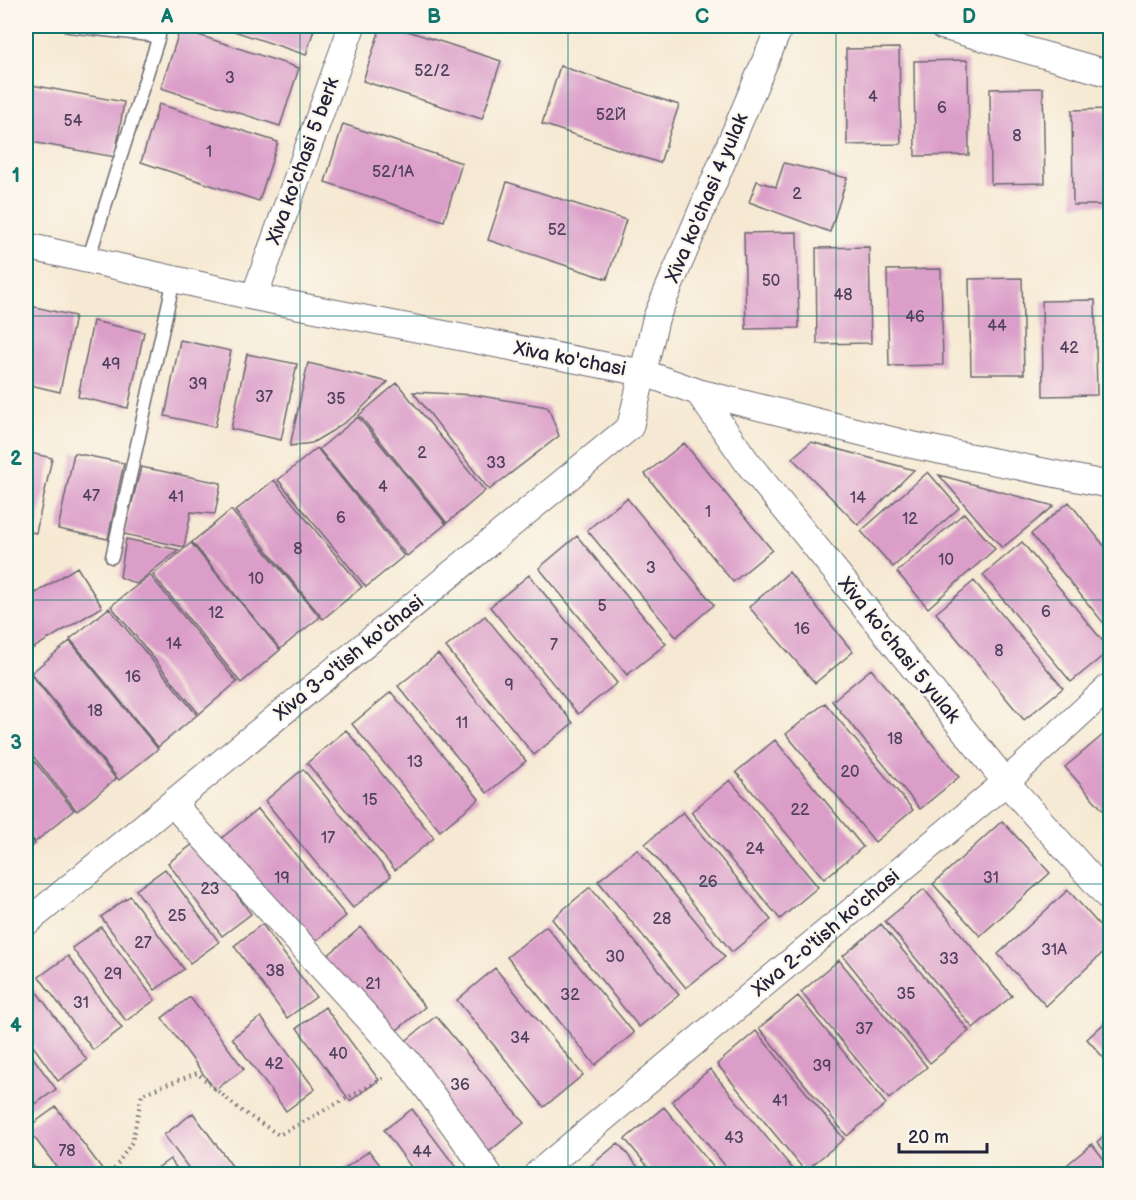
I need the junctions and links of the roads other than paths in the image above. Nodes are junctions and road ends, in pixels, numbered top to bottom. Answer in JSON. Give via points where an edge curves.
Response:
{"nodes":[{"id":1,"x":69,"y":26,"type":"edge"},
{"id":2,"x":352,"y":26,"type":"edge"},
{"id":3,"x":780,"y":26,"type":"edge"},
{"id":4,"x":942,"y":26,"type":"edge"},
{"id":5,"x":1104,"y":72,"type":"dead end"},
{"id":6,"x":26,"y":246,"type":"edge"},
{"id":7,"x":88,"y":260,"type":"junction"},
{"id":8,"x":174,"y":279,"type":"junction"},
{"id":9,"x":254,"y":297,"type":"junction"},
{"id":10,"x":644,"y":373,"type":"junction"},
{"id":11,"x":698,"y":392,"type":"junction"},
{"id":12,"x":1110,"y":485,"type":"edge"},
{"id":13,"x":112,"y":557,"type":"dead end"},
{"id":14,"x":1110,"y":686,"type":"edge"},
{"id":15,"x":1006,"y":782,"type":"junction"},
{"id":16,"x":172,"y":803,"type":"junction"},
{"id":17,"x":1110,"y":899,"type":"edge"},
{"id":18,"x":26,"y":923,"type":"edge"},
{"id":19,"x":489,"y":1174,"type":"edge"},
{"id":20,"x":537,"y":1174,"type":"edge"}],
"edges":[{"from":1,"to":7,"type":"lane","via":[[159,36]]},
{"from":2,"to":9,"type":"street","name":"Xiva ko'chasi 5 berk"},
{"from":3,"to":10,"type":"street","name":"Xiva ko'chasi 4 yulak","via":[[656,318]]},
{"from":4,"to":5,"type":"street"},
{"from":6,"to":7,"type":"street","name":"Xiva ko'chasi"},
{"from":7,"to":8,"type":"street","name":"Xiva ko'chasi"},
{"from":8,"to":9,"type":"street","name":"Xiva ko'chasi"},
{"from":8,"to":13,"type":"lane"},
{"from":9,"to":10,"type":"street","name":"Xiva ko'chasi"},
{"from":10,"to":11,"type":"street","name":"Xiva ko'chasi"},
{"from":10,"to":16,"type":"street","name":"Xiva 3-o'tish ko'chasi","via":[[630,428]]},
{"from":11,"to":12,"type":"street","name":"Xiva ko'chasi","via":[[912,445]]},
{"from":11,"to":15,"type":"street","name":"Xiva ko'chasi 5 yulak","via":[[747,462]]},
{"from":14,"to":15,"type":"street","name":"Xiva 2-o'tish ko'chasi"},
{"from":15,"to":17,"type":"street","name":"Xiva ko'chasi 5 yulak"},
{"from":15,"to":20,"type":"street","name":"Xiva 2-o'tish ko'chasi"},
{"from":16,"to":18,"type":"street","name":"Xiva 3-o'tish ko'chasi"},
{"from":16,"to":19,"type":"street","via":[[408,1062]]}]}
